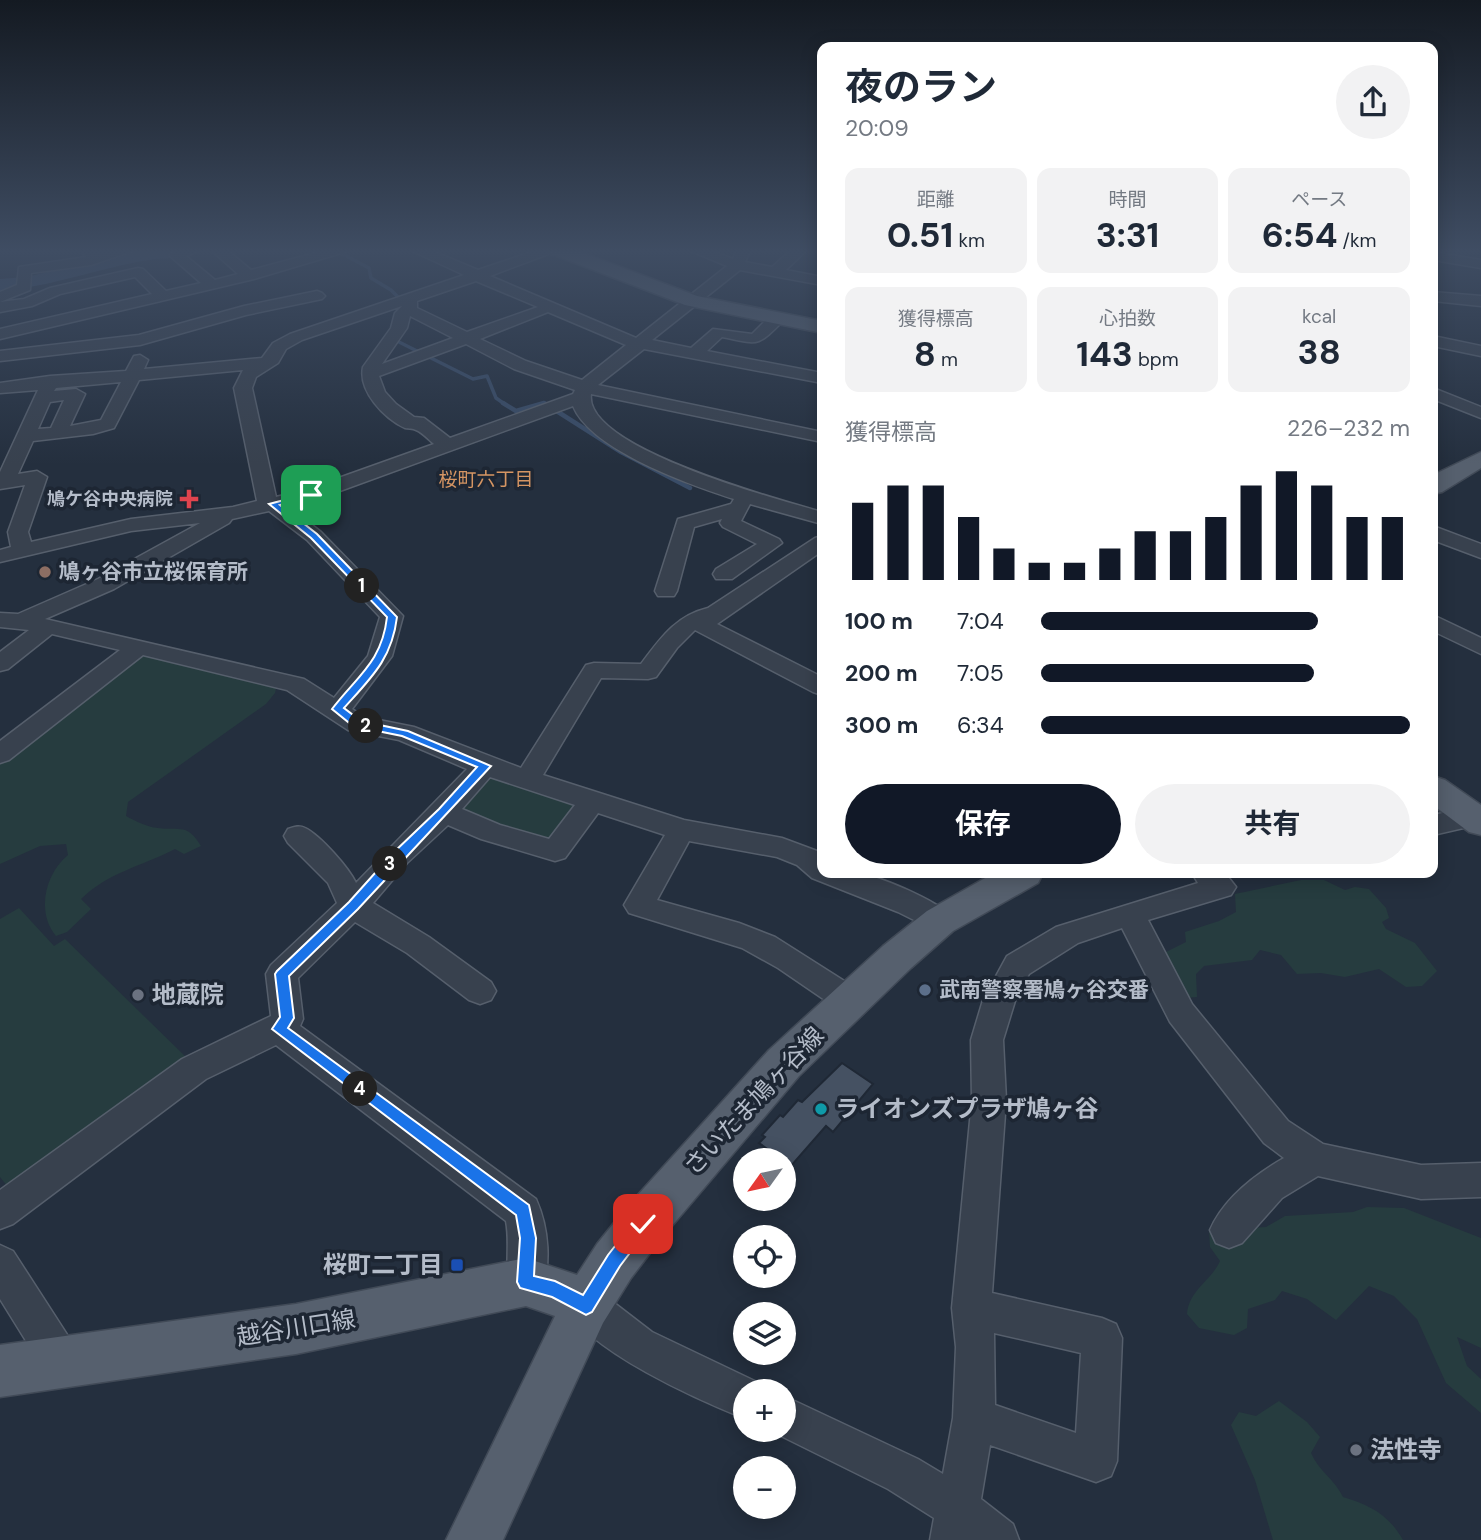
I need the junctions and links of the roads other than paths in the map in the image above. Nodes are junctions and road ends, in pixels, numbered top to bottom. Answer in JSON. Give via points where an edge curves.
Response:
{"nodes":[{"id":1,"x":60,"y":321,"type":"joint"},
{"id":2,"x":158,"y":321,"type":"edge"},
{"id":3,"x":211,"y":321,"type":"edge"},
{"id":4,"x":353,"y":321,"type":"edge"},
{"id":5,"x":401,"y":321,"type":"edge"},
{"id":6,"x":437,"y":321,"type":"edge"},
{"id":7,"x":517,"y":321,"type":"edge"},
{"id":8,"x":584,"y":321,"type":"edge"},
{"id":9,"x":668,"y":321,"type":"edge"},
{"id":10,"x":773,"y":321,"type":"edge"},
{"id":11,"x":791,"y":321,"type":"edge"},
{"id":12,"x":817,"y":326,"type":"edge"},
{"id":13,"x":163,"y":332,"type":"junction"},
{"id":14,"x":0,"y":334,"type":"edge"},
{"id":15,"x":469,"y":339,"type":"junction"},
{"id":16,"x":140,"y":340,"type":"junction"},
{"id":17,"x":1438,"y":342,"type":"edge"},
{"id":18,"x":640,"y":344,"type":"junction"},
{"id":19,"x":58,"y":349,"type":"junction"},
{"id":20,"x":1481,"y":351,"type":"edge"},
{"id":21,"x":695,"y":353,"type":"junction"},
{"id":22,"x":0,"y":356,"type":"edge"},
{"id":23,"x":263,"y":363,"type":"junction"},
{"id":24,"x":135,"y":373,"type":"junction"},
{"id":25,"x":369,"y":374,"type":"junction"},
{"id":26,"x":817,"y":377,"type":"edge"},
{"id":27,"x":49,"y":386,"type":"junction"},
{"id":28,"x":0,"y":388,"type":"edge"},
{"id":29,"x":583,"y":392,"type":"junction"},
{"id":30,"x":1438,"y":395,"type":"edge"},
{"id":31,"x":1481,"y":413,"type":"edge"},
{"id":32,"x":58,"y":433,"type":"junction"},
{"id":33,"x":817,"y":436,"type":"edge"},
{"id":34,"x":15,"y":446,"type":"edge"},
{"id":35,"x":448,"y":446,"type":"junction"},
{"id":36,"x":1481,"y":459,"type":"edge"},
{"id":37,"x":1438,"y":463,"type":"edge"},
{"id":38,"x":1457,"y":470,"type":"junction"},
{"id":39,"x":3,"y":483,"type":"edge"},
{"id":40,"x":1438,"y":483,"type":"edge"},
{"id":41,"x":741,"y":502,"type":"junction"},
{"id":42,"x":271,"y":504,"type":"junction"},
{"id":43,"x":233,"y":513,"type":"junction"},
{"id":44,"x":817,"y":517,"type":"edge"},
{"id":45,"x":1438,"y":534,"type":"edge"},
{"id":46,"x":817,"y":545,"type":"edge"},
{"id":47,"x":23,"y":551,"type":"junction"},
{"id":48,"x":1481,"y":552,"type":"edge"},
{"id":49,"x":0,"y":556,"type":"edge"},
{"id":50,"x":724,"y":573,"type":"dead end"},
{"id":51,"x":666,"y":591,"type":"dead end"},
{"id":52,"x":716,"y":613,"type":"junction"},
{"id":53,"x":11,"y":621,"type":"edge"},
{"id":54,"x":1438,"y":625,"type":"edge"},
{"id":55,"x":48,"y":626,"type":"junction"},
{"id":56,"x":1481,"y":647,"type":"edge"},
{"id":57,"x":138,"y":648,"type":"junction"},
{"id":58,"x":0,"y":664,"type":"edge"},
{"id":59,"x":817,"y":682,"type":"edge"},
{"id":60,"x":338,"y":709,"type":"junction"},
{"id":61,"x":0,"y":733,"type":"edge"},
{"id":62,"x":26,"y":733,"type":"junction"},
{"id":63,"x":0,"y":754,"type":"edge"},
{"id":64,"x":485,"y":766,"type":"junction"},
{"id":65,"x":528,"y":779,"type":"junction"},
{"id":66,"x":1438,"y":792,"type":"edge"},
{"id":67,"x":593,"y":800,"type":"junction"},
{"id":68,"x":443,"y":812,"type":"junction"},
{"id":69,"x":1477,"y":820,"type":"edge"},
{"id":70,"x":1438,"y":824,"type":"edge"},
{"id":71,"x":682,"y":830,"type":"junction"},
{"id":72,"x":298,"y":836,"type":"dead end"},
{"id":73,"x":817,"y":868,"type":"edge"},
{"id":74,"x":843,"y":878,"type":"edge"},
{"id":75,"x":1016,"y":878,"type":"edge"},
{"id":76,"x":1211,"y":878,"type":"edge"},
{"id":77,"x":353,"y":906,"type":"junction"},
{"id":78,"x":1130,"y":914,"type":"junction"},
{"id":79,"x":940,"y":921,"type":"junction"},
{"id":80,"x":480,"y":991,"type":"dead end"},
{"id":81,"x":849,"y":1000,"type":"junction"},
{"id":82,"x":279,"y":1029,"type":"junction"},
{"id":83,"x":1315,"y":1159,"type":"junction"},
{"id":84,"x":1481,"y":1180,"type":"edge"},
{"id":85,"x":0,"y":1212,"type":"edge"},
{"id":86,"x":1229,"y":1230,"type":"dead end"},
{"id":87,"x":0,"y":1264,"type":"edge"},
{"id":88,"x":526,"y":1282,"type":"junction"},
{"id":89,"x":586,"y":1306,"type":"junction"},
{"id":90,"x":971,"y":1308,"type":"junction"},
{"id":91,"x":63,"y":1364,"type":"junction"},
{"id":92,"x":0,"y":1371,"type":"edge"},
{"id":93,"x":733,"y":1393,"type":"edge"},
{"id":94,"x":974,"y":1418,"type":"junction"},
{"id":95,"x":796,"y":1423,"type":"edge"},
{"id":96,"x":954,"y":1523,"type":"edge"},
{"id":97,"x":474,"y":1540,"type":"edge"},
{"id":98,"x":998,"y":1540,"type":"edge"}],
"edges":[{"from":1,"to":14,"type":"street"},
{"from":1,"to":19,"type":"street"},
{"from":2,"to":13,"type":"street"},
{"from":3,"to":13,"type":"street"},
{"from":4,"to":23,"type":"street","via":[[296,337]]},
{"from":5,"to":25,"type":"street"},
{"from":6,"to":15,"type":"street"},
{"from":7,"to":15,"type":"street"},
{"from":8,"to":18,"type":"street"},
{"from":9,"to":18,"type":"street"},
{"from":10,"to":21,"type":"street","via":[[755,339],[719,332]]},
{"from":11,"to":12,"type":"main road"},
{"from":13,"to":16,"type":"street"},
{"from":15,"to":25,"type":"street"},
{"from":15,"to":29,"type":"street"},
{"from":16,"to":19,"type":"street"},
{"from":16,"to":24,"type":"street","via":[[140,364]]},
{"from":17,"to":20,"type":"street"},
{"from":18,"to":21,"type":"street"},
{"from":18,"to":29,"type":"street"},
{"from":19,"to":22,"type":"street"},
{"from":19,"to":27,"type":"street"},
{"from":21,"to":26,"type":"street"},
{"from":23,"to":24,"type":"street"},
{"from":23,"to":42,"type":"street","via":[[248,374],[243,388]]},
{"from":24,"to":27,"type":"street"},
{"from":24,"to":32,"type":"street","via":[[108,424]]},
{"from":25,"to":35,"type":"street","via":[[386,405]]},
{"from":27,"to":28,"type":"street"},
{"from":27,"to":32,"type":"street","via":[[76,394]]},
{"from":27,"to":34,"type":"street"},
{"from":29,"to":33,"type":"street"},
{"from":29,"to":35,"type":"street"},
{"from":29,"to":41,"type":"street","via":[[584,415],[609,435],[648,459]]},
{"from":30,"to":31,"type":"street"},
{"from":32,"to":34,"type":"street"},
{"from":34,"to":39,"type":"street"},
{"from":35,"to":42,"type":"street","via":[[311,495]]},
{"from":36,"to":38,"type":"main road"},
{"from":37,"to":38,"type":"main road"},
{"from":38,"to":40,"type":"main road"},
{"from":39,"to":47,"type":"street","via":[[37,477],[18,532]]},
{"from":41,"to":44,"type":"street"},
{"from":41,"to":50,"type":"street","via":[[730,523],[772,543]]},
{"from":41,"to":51,"type":"street","via":[[685,523]]},
{"from":42,"to":43,"type":"street"},
{"from":42,"to":60,"type":"street","via":[[314,536],[392,617],[390,638],[378,663]]},
{"from":43,"to":47,"type":"street","via":[[131,525]]},
{"from":43,"to":53,"type":"street","via":[[106,584]]},
{"from":45,"to":48,"type":"street"},
{"from":46,"to":52,"type":"street"},
{"from":47,"to":49,"type":"street"},
{"from":52,"to":59,"type":"street","via":[[703,626]]},
{"from":52,"to":65,"type":"street","via":[[687,622],[648,672],[594,670]]},
{"from":53,"to":55,"type":"street"},
{"from":54,"to":56,"type":"street"},
{"from":55,"to":57,"type":"street"},
{"from":55,"to":58,"type":"street"},
{"from":57,"to":60,"type":"street","via":[[295,684]]},
{"from":57,"to":62,"type":"street"},
{"from":60,"to":64,"type":"street","via":[[357,724],[405,733]]},
{"from":61,"to":62,"type":"street"},
{"from":62,"to":63,"type":"street"},
{"from":64,"to":65,"type":"street"},
{"from":64,"to":68,"type":"street"},
{"from":65,"to":67,"type":"street"},
{"from":66,"to":69,"type":"main road"},
{"from":67,"to":68,"type":"street","via":[[555,851]]},
{"from":67,"to":71,"type":"street"},
{"from":68,"to":77,"type":"street"},
{"from":69,"to":70,"type":"street"},
{"from":71,"to":73,"type":"street","via":[[782,848]]},
{"from":71,"to":81,"type":"street","via":[[639,905],[756,940]]},
{"from":72,"to":77,"type":"street","via":[[339,877]]},
{"from":74,"to":79,"type":"street"},
{"from":75,"to":79,"type":"main road","name":"さいたま鳩ヶ谷線"},
{"from":76,"to":78,"type":"street","via":[[1221,887]]},
{"from":77,"to":80,"type":"street","via":[[418,945]]},
{"from":77,"to":82,"type":"street","via":[[282,974],[287,1018]]},
{"from":78,"to":83,"type":"street","via":[[1181,1013],[1276,1132]]},
{"from":78,"to":90,"type":"street","via":[[1039,949],[1018,965],[999,1000],[987,1040],[989,1100]]},
{"from":79,"to":81,"type":"main road","name":"さいたま鳩ヶ谷線"},
{"from":81,"to":89,"type":"main road","name":"さいたま鳩ヶ谷線","via":[[783,1063],[643,1224]]},
{"from":82,"to":85,"type":"street","via":[[194,1069]]},
{"from":82,"to":88,"type":"street","via":[[523,1211],[528,1238]]},
{"from":83,"to":84,"type":"street","via":[[1421,1182]]},
{"from":83,"to":86,"type":"street","via":[[1269,1186]]},
{"from":87,"to":91,"type":"street"},
{"from":88,"to":89,"type":"main road","name":"越谷川口線"},
{"from":88,"to":91,"type":"main road","name":"越谷川口線","via":[[296,1329]]},
{"from":89,"to":93,"type":"street","via":[[638,1346]]},
{"from":89,"to":97,"type":"main road","name":"さいたま鳩ヶ谷線"},
{"from":90,"to":94,"type":"street","via":[[976,1347]]},
{"from":90,"to":94,"type":"street","via":[[1102,1338],[1096,1461]]},
{"from":91,"to":92,"type":"main road","name":"越谷川口線"},
{"from":94,"to":96,"type":"street"},
{"from":95,"to":96,"type":"street","via":[[904,1474]]},
{"from":96,"to":98,"type":"street"}]}
